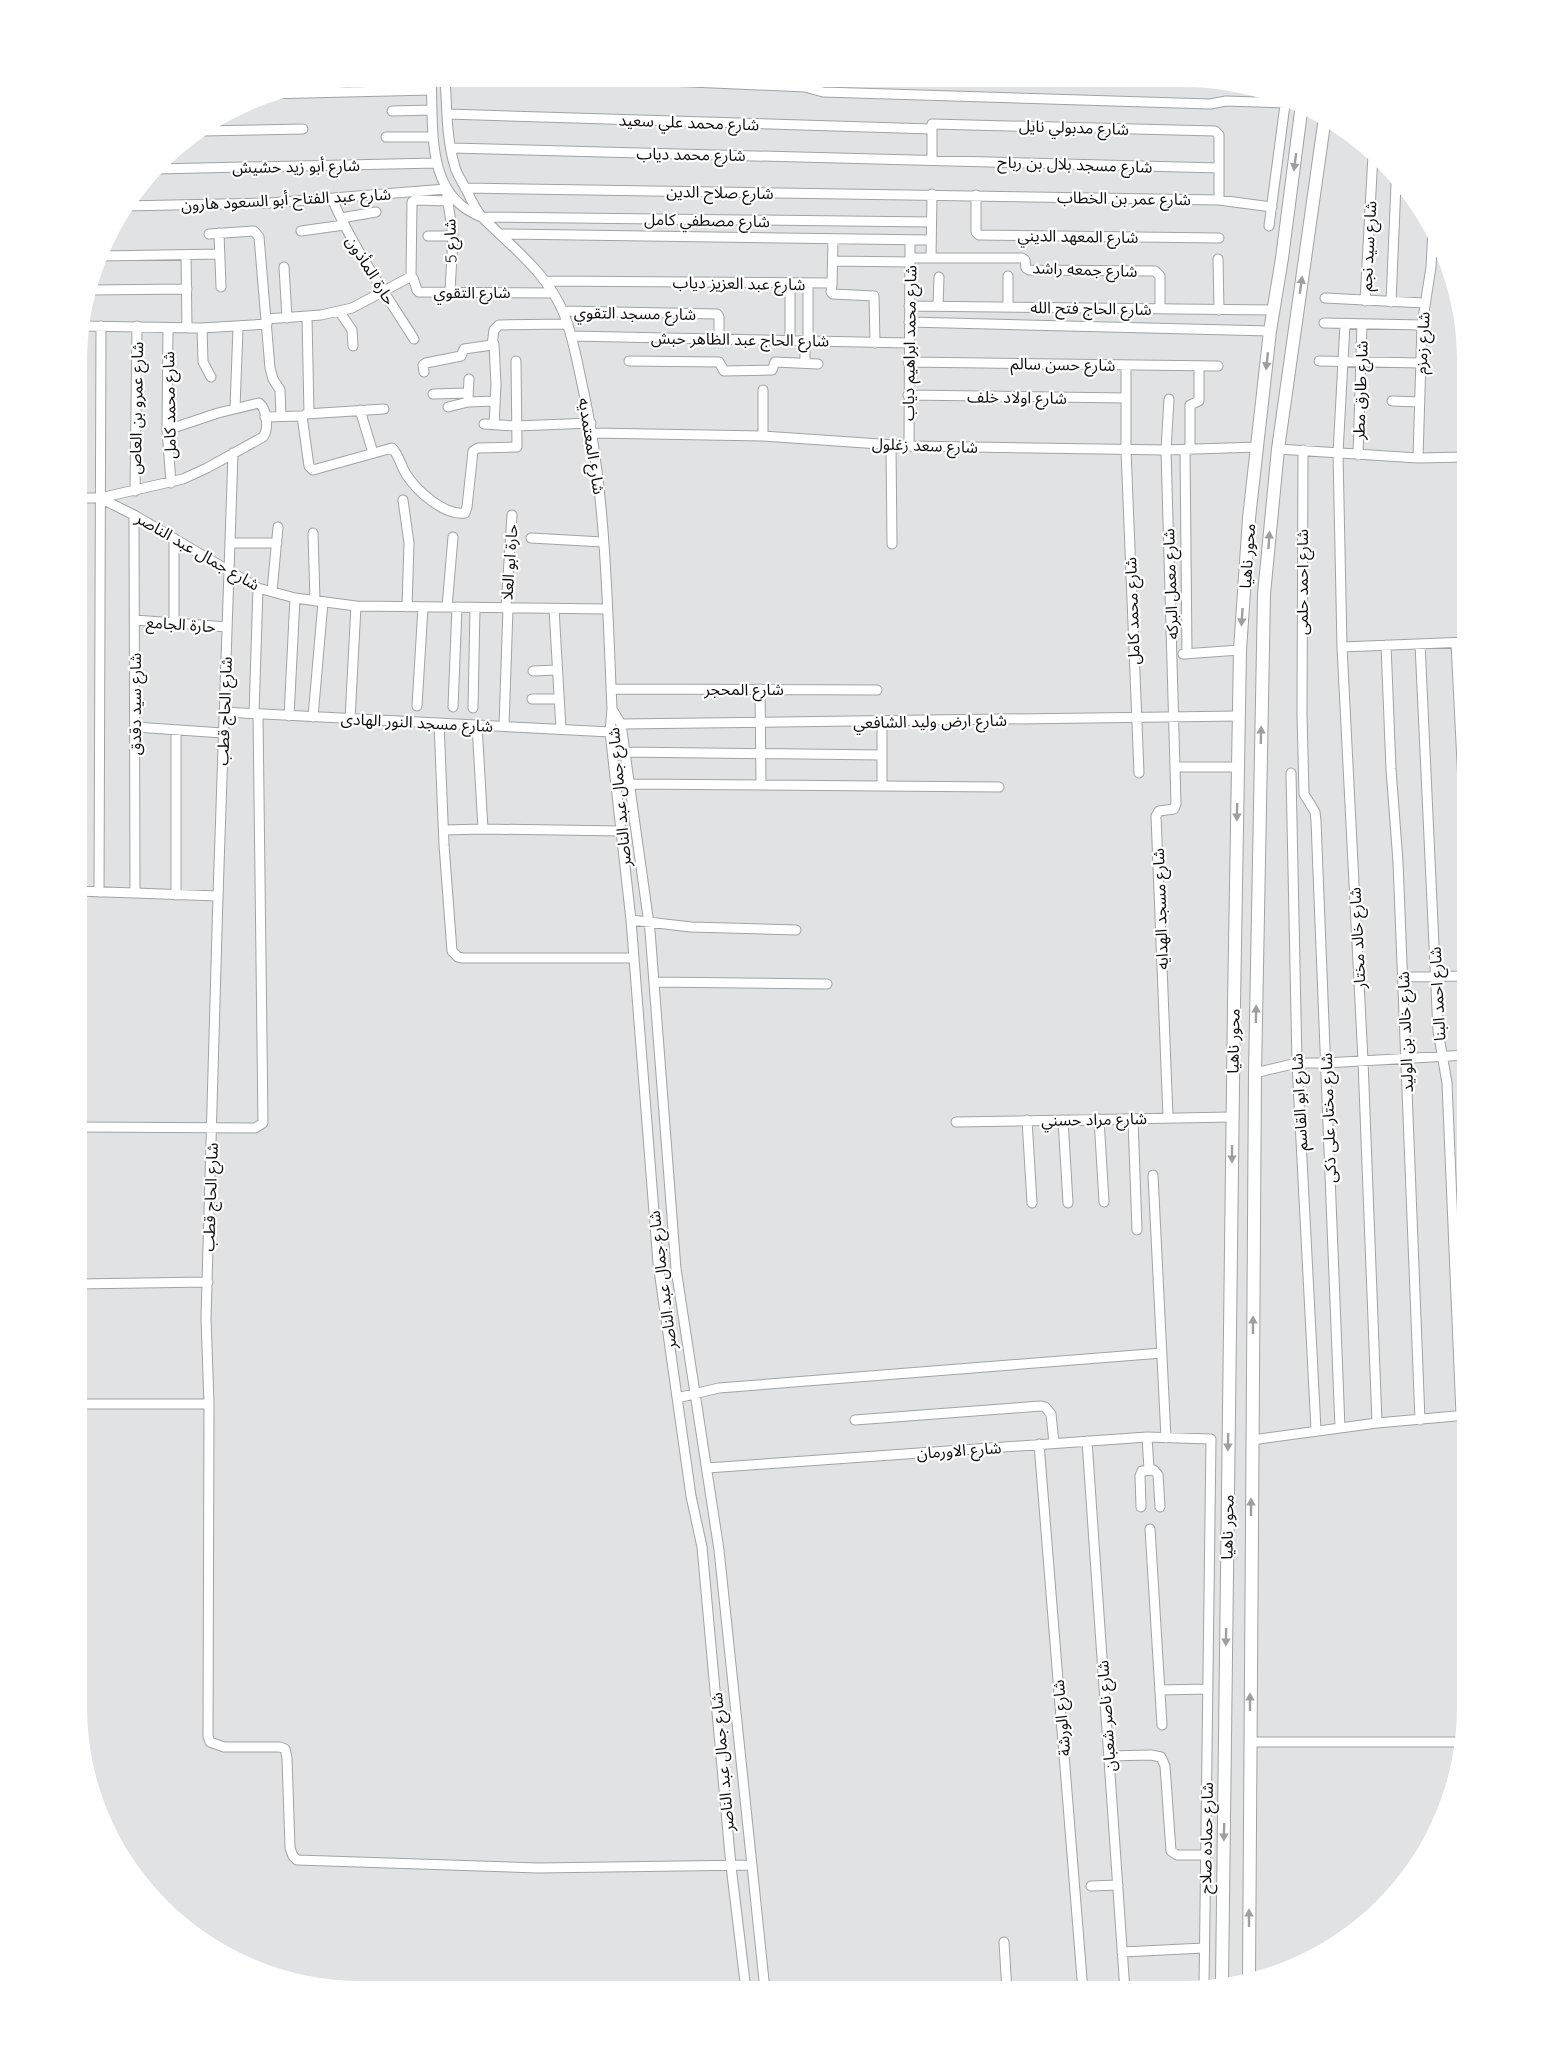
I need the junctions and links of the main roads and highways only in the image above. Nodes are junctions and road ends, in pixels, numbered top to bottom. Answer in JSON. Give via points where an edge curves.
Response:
{"nodes":[{"id":1,"x":1301,"y":114,"type":"edge"},
{"id":2,"x":1324,"y":126,"type":"edge"},
{"id":3,"x":1257,"y":447,"type":"junction"},
{"id":4,"x":1278,"y":450,"type":"junction"},
{"id":5,"x":1230,"y":1383,"type":"junction"},
{"id":6,"x":1253,"y":1384,"type":"junction"},
{"id":7,"x":1249,"y":1973,"type":"edge"},
{"id":8,"x":1222,"y":1978,"type":"edge"}],
"edges":[{"from":1,"to":3,"type":"main road","name":"محور ناهيا","one_way":true},
{"from":4,"to":2,"type":"main road","name":"محور ناهيا","one_way":true},
{"from":3,"to":4,"type":"main road"},
{"from":3,"to":5,"type":"main road","name":"محور ناهيا","one_way":true,"via":[[1240,650]]},
{"from":6,"to":4,"type":"main road","name":"محور ناهيا","one_way":true,"via":[[1264,594]]},
{"from":5,"to":6,"type":"main road"},
{"from":5,"to":8,"type":"main road","name":"محور ناهيا","one_way":true},
{"from":7,"to":6,"type":"main road","name":"محور ناهيا","one_way":true}]}
